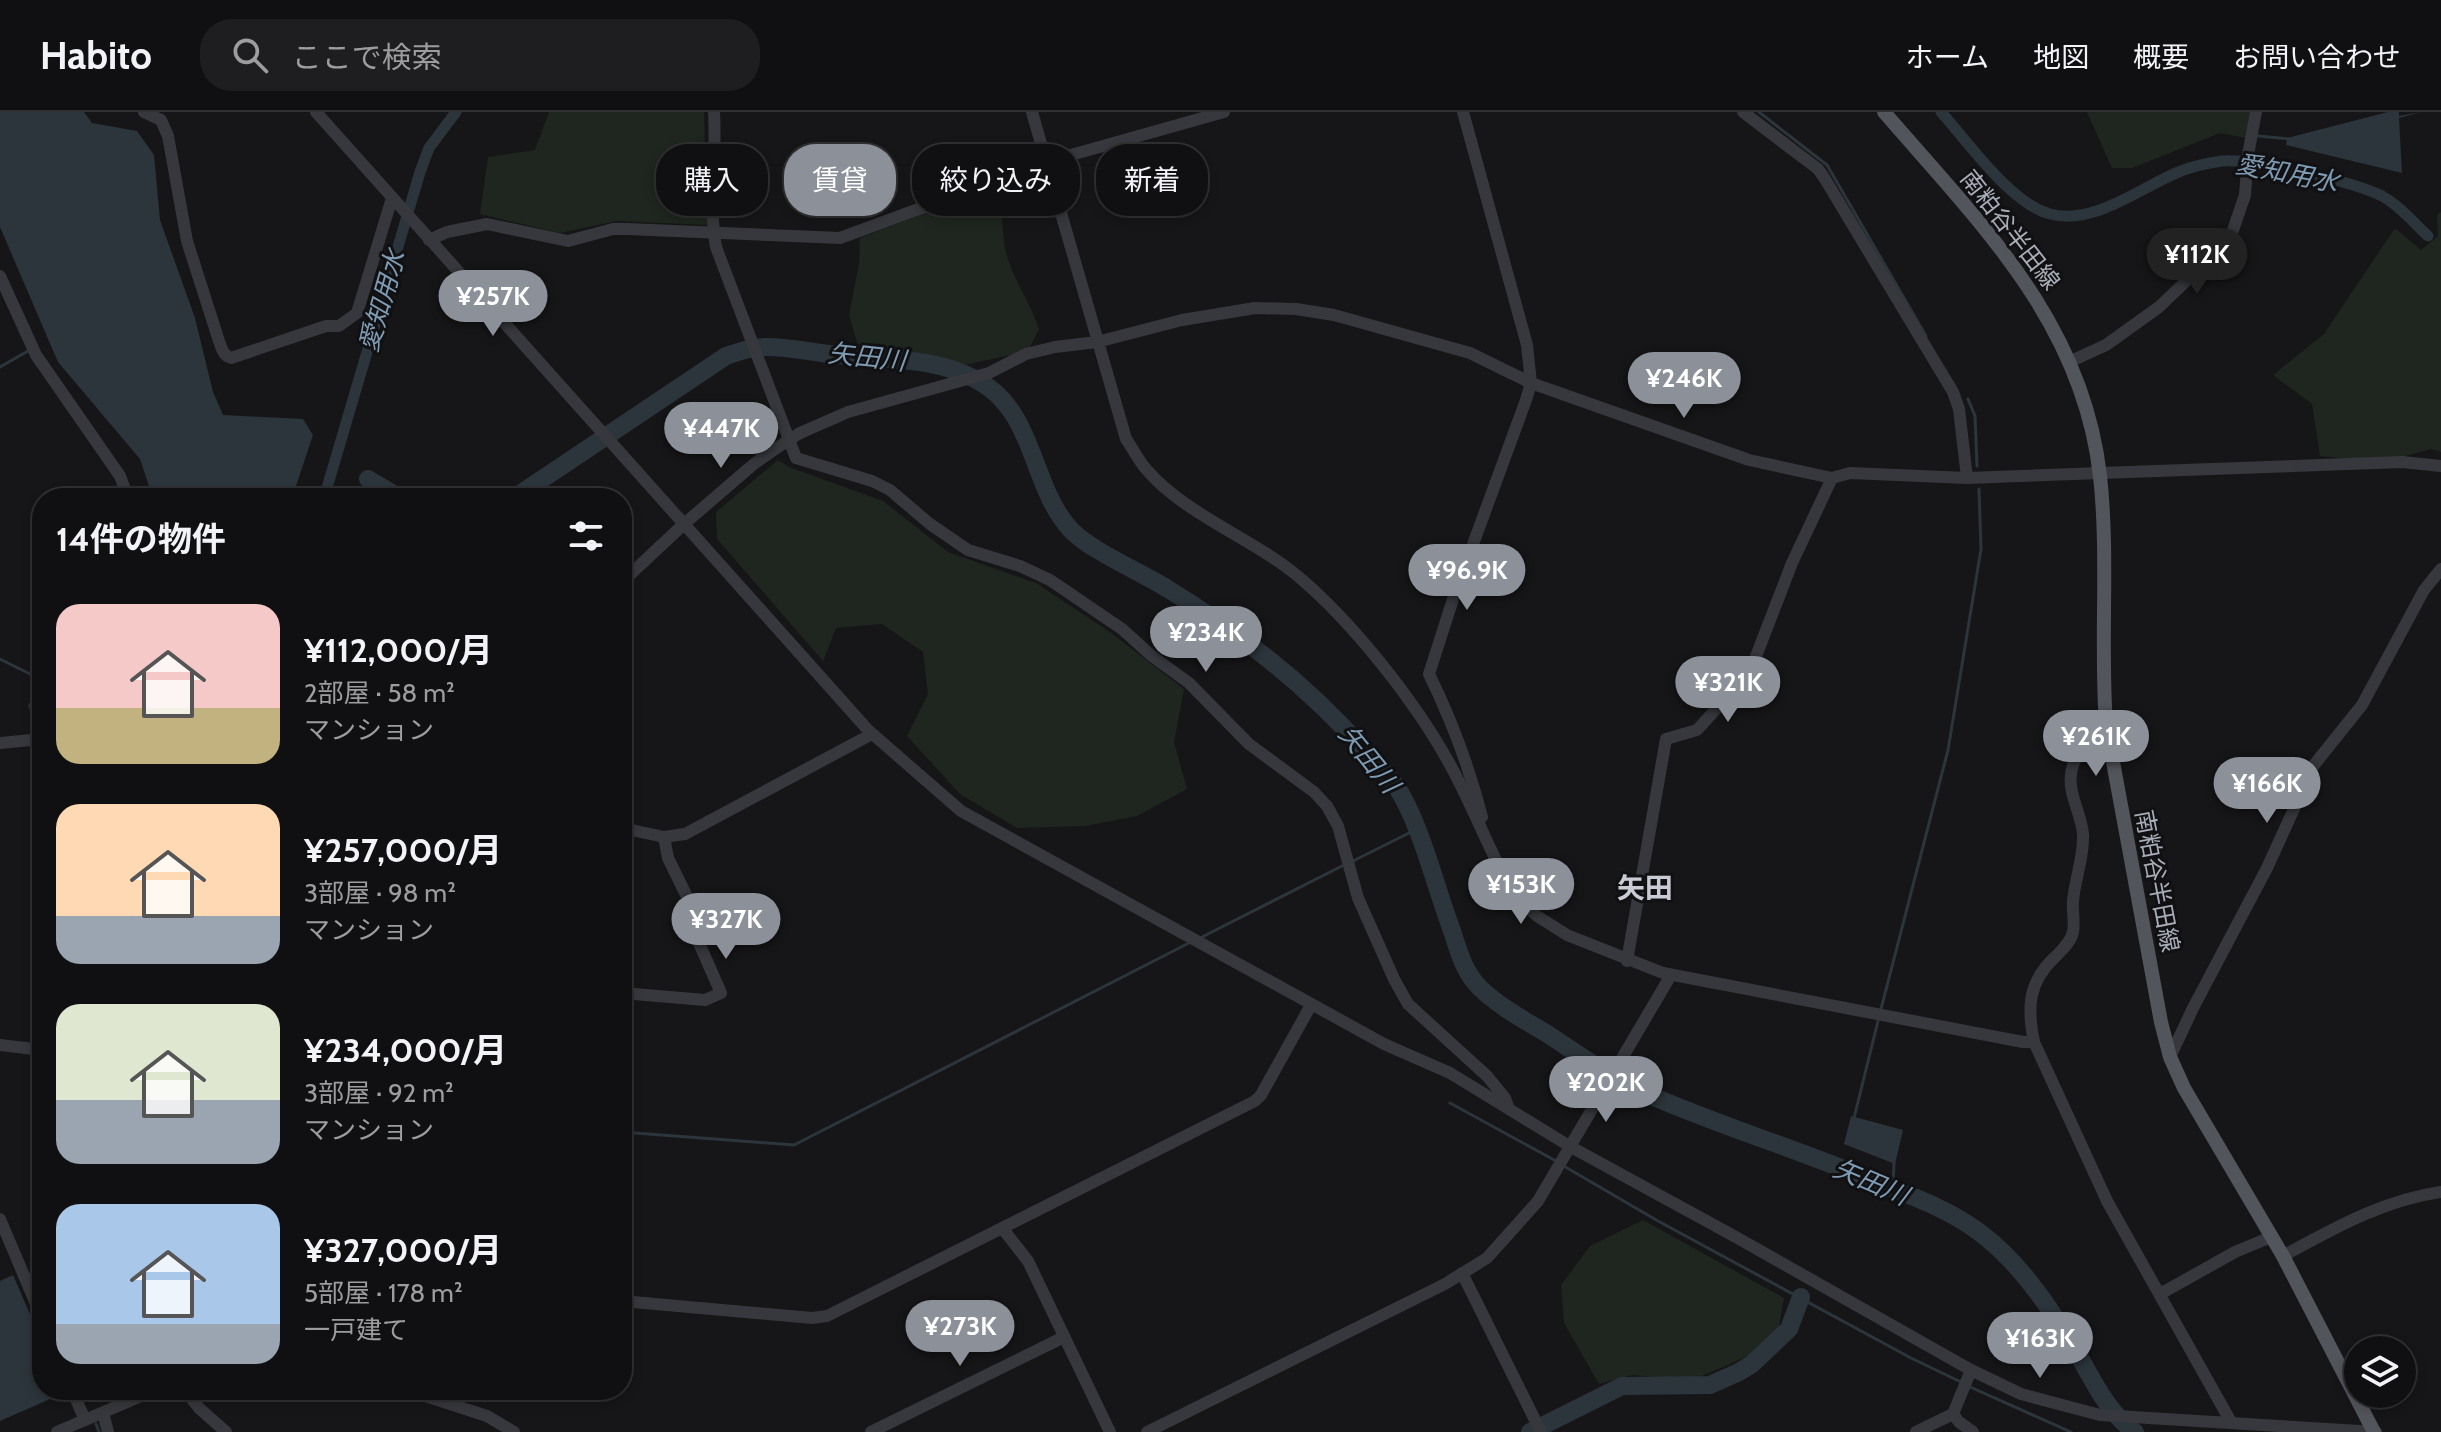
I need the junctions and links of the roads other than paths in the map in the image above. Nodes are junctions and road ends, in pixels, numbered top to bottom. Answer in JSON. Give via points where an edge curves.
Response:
{"nodes":[{"id":1,"x":316,"y":112,"type":"edge"},
{"id":2,"x":714,"y":112,"type":"edge"},
{"id":3,"x":1032,"y":112,"type":"edge"},
{"id":4,"x":1224,"y":112,"type":"edge"},
{"id":5,"x":1463,"y":112,"type":"edge"},
{"id":6,"x":1743,"y":112,"type":"edge"},
{"id":7,"x":1884,"y":112,"type":"edge"},
{"id":8,"x":2256,"y":112,"type":"edge"},
{"id":9,"x":153,"y":114,"type":"edge"},
{"id":10,"x":1041,"y":144,"type":"edge"},
{"id":11,"x":1080,"y":152,"type":"edge"},
{"id":12,"x":396,"y":202,"type":"junction"},
{"id":13,"x":912,"y":212,"type":"edge"},
{"id":14,"x":1061,"y":216,"type":"edge"},
{"id":15,"x":713,"y":231,"type":"junction"},
{"id":16,"x":429,"y":240,"type":"junction"},
{"id":17,"x":0,"y":276,"type":"edge"},
{"id":18,"x":1097,"y":342,"type":"junction"},
{"id":19,"x":2069,"y":362,"type":"junction"},
{"id":20,"x":1531,"y":383,"type":"junction"},
{"id":21,"x":2441,"y":466,"type":"edge"},
{"id":22,"x":2100,"y":473,"type":"junction"},
{"id":23,"x":1832,"y":478,"type":"junction"},
{"id":24,"x":1967,"y":478,"type":"junction"},
{"id":25,"x":124,"y":488,"type":"edge"},
{"id":26,"x":684,"y":524,"type":"junction"},
{"id":27,"x":2441,"y":569,"type":"edge"},
{"id":28,"x":632,"y":573,"type":"edge"},
{"id":29,"x":2106,"y":724,"type":"junction"},
{"id":30,"x":872,"y":734,"type":"junction"},
{"id":31,"x":32,"y":740,"type":"edge"},
{"id":32,"x":0,"y":743,"type":"edge"},
{"id":33,"x":1477,"y":823,"type":"junction"},
{"id":34,"x":632,"y":830,"type":"edge"},
{"id":35,"x":664,"y":837,"type":"junction"},
{"id":36,"x":687,"y":916,"type":"dead end"},
{"id":37,"x":699,"y":943,"type":"dead end"},
{"id":38,"x":1627,"y":961,"type":"junction"},
{"id":39,"x":1671,"y":975,"type":"junction"},
{"id":40,"x":632,"y":994,"type":"edge"},
{"id":41,"x":1311,"y":1005,"type":"junction"},
{"id":42,"x":2034,"y":1042,"type":"junction"},
{"id":43,"x":0,"y":1045,"type":"edge"},
{"id":44,"x":32,"y":1049,"type":"edge"},
{"id":45,"x":2170,"y":1057,"type":"junction"},
{"id":46,"x":1509,"y":1109,"type":"junction"},
{"id":47,"x":1571,"y":1147,"type":"junction"},
{"id":48,"x":2441,"y":1192,"type":"edge"},
{"id":49,"x":0,"y":1219,"type":"edge"},
{"id":50,"x":1003,"y":1229,"type":"junction"},
{"id":51,"x":2271,"y":1237,"type":"junction"},
{"id":52,"x":2283,"y":1256,"type":"junction"},
{"id":53,"x":1462,"y":1273,"type":"junction"},
{"id":54,"x":32,"y":1294,"type":"edge"},
{"id":55,"x":2160,"y":1294,"type":"junction"},
{"id":56,"x":632,"y":1302,"type":"edge"},
{"id":57,"x":1064,"y":1337,"type":"junction"},
{"id":58,"x":1971,"y":1370,"type":"junction"},
{"id":59,"x":76,"y":1400,"type":"edge"},
{"id":60,"x":132,"y":1400,"type":"edge"},
{"id":61,"x":193,"y":1400,"type":"edge"},
{"id":62,"x":438,"y":1400,"type":"edge"},
{"id":63,"x":103,"y":1413,"type":"junction"},
{"id":64,"x":1953,"y":1414,"type":"junction"},
{"id":65,"x":85,"y":1420,"type":"junction"},
{"id":66,"x":2231,"y":1422,"type":"junction"},
{"id":67,"x":499,"y":1428,"type":"edge"},
{"id":68,"x":57,"y":1432,"type":"edge"},
{"id":69,"x":108,"y":1432,"type":"edge"},
{"id":70,"x":226,"y":1432,"type":"edge"},
{"id":71,"x":514,"y":1432,"type":"edge"},
{"id":72,"x":871,"y":1432,"type":"edge"},
{"id":73,"x":1110,"y":1432,"type":"edge"},
{"id":74,"x":1147,"y":1432,"type":"edge"},
{"id":75,"x":1541,"y":1432,"type":"edge"},
{"id":76,"x":1916,"y":1432,"type":"edge"},
{"id":77,"x":1973,"y":1432,"type":"edge"},
{"id":78,"x":2375,"y":1432,"type":"edge"}],
"edges":[{"from":1,"to":12,"type":"street"},
{"from":2,"to":15,"type":"street"},
{"from":3,"to":10,"type":"street"},
{"from":4,"to":11,"type":"street"},
{"from":5,"to":20,"type":"street","via":[[1527,345]]},
{"from":6,"to":24,"type":"street","via":[[1825,179],[1953,392]]},
{"from":7,"to":19,"type":"main road","name":"南粕谷半田線","via":[[2000,245],[2043,307]]},
{"from":8,"to":19,"type":"street","via":[[2245,195],[2219,251],[2159,307],[2106,345]]},
{"from":9,"to":12,"type":"street","via":[[168,136],[191,256],[223,354],[231,358],[350,320],[362,301]]},
{"from":12,"to":16,"type":"street"},
{"from":13,"to":15,"type":"street","via":[[846,236]]},
{"from":14,"to":18,"type":"street"},
{"from":15,"to":16,"type":"street","via":[[613,229],[568,241],[487,224]]},
{"from":15,"to":46,"type":"street","via":[[796,458],[872,481],[968,550],[1050,580],[1122,629],[1189,683],[1265,758],[1314,792],[1338,826],[1358,898],[1408,1004],[1487,1076]]},
{"from":16,"to":26,"type":"street"},
{"from":17,"to":25,"type":"street","via":[[36,355]]},
{"from":18,"to":20,"type":"street","via":[[1197,317],[1255,308],[1296,309],[1470,353]]},
{"from":18,"to":26,"type":"street","bridge":true,"via":[[1026,354],[989,373],[848,412],[800,433]]},
{"from":18,"to":33,"type":"street","via":[[1126,439],[1145,468],[1176,496],[1255,544],[1324,599],[1415,709],[1450,764]]},
{"from":19,"to":22,"type":"main road","name":"南粕谷半田線"},
{"from":20,"to":23,"type":"street","via":[[1749,460]]},
{"from":20,"to":33,"type":"street","via":[[1429,674],[1467,760],[1482,817]]},
{"from":21,"to":22,"type":"street","via":[[2402,462]]},
{"from":22,"to":24,"type":"street"},
{"from":22,"to":29,"type":"main road","name":"南粕谷半田線"},
{"from":23,"to":24,"type":"street","via":[[1850,473]]},
{"from":23,"to":38,"type":"street","via":[[1750,672],[1697,730],[1666,739]]},
{"from":26,"to":28,"type":"street"},
{"from":26,"to":30,"type":"street"},
{"from":27,"to":45,"type":"street","via":[[2424,590],[2362,705],[2314,765]]},
{"from":29,"to":42,"type":"street","via":[[2085,741],[2071,773],[2083,830],[2073,931],[2035,983],[2028,1008]]},
{"from":29,"to":45,"type":"main road","name":"南粕谷半田線"},
{"from":30,"to":35,"type":"street","via":[[697,828]]},
{"from":30,"to":41,"type":"street","via":[[961,811]]},
{"from":31,"to":32,"type":"street"},
{"from":33,"to":38,"type":"street","via":[[1517,897],[1537,916]]},
{"from":34,"to":35,"type":"street"},
{"from":35,"to":36,"type":"street","via":[[668,858],[692,907]]},
{"from":37,"to":40,"type":"street","via":[[721,993],[705,1000]]},
{"from":38,"to":39,"type":"street"},
{"from":39,"to":42,"type":"street"},
{"from":39,"to":47,"type":"street"},
{"from":41,"to":46,"type":"street","via":[[1450,1073]]},
{"from":41,"to":50,"type":"street","via":[[1255,1101]]},
{"from":42,"to":55,"type":"street","via":[[2107,1201]]},
{"from":43,"to":44,"type":"street"},
{"from":45,"to":51,"type":"main road","name":"南粕谷半田線"},
{"from":46,"to":47,"type":"street"},
{"from":47,"to":53,"type":"street","via":[[1513,1231],[1487,1258]]},
{"from":47,"to":58,"type":"street"},
{"from":48,"to":52,"type":"street","via":[[2360,1216]]},
{"from":49,"to":54,"type":"street"},
{"from":50,"to":56,"type":"street","via":[[827,1316]]},
{"from":50,"to":57,"type":"street","via":[[1028,1261]]},
{"from":51,"to":52,"type":"main road","name":"南粕谷半田線"},
{"from":51,"to":55,"type":"street"},
{"from":52,"to":78,"type":"main road","name":"南粕谷半田線"},
{"from":53,"to":74,"type":"street"},
{"from":53,"to":75,"type":"street"},
{"from":55,"to":66,"type":"street"},
{"from":57,"to":72,"type":"street"},
{"from":57,"to":73,"type":"street"},
{"from":58,"to":64,"type":"street"},
{"from":58,"to":66,"type":"street","via":[[2021,1394],[2100,1415]]},
{"from":59,"to":65,"type":"street"},
{"from":60,"to":63,"type":"street"},
{"from":61,"to":70,"type":"street"},
{"from":62,"to":67,"type":"street","via":[[487,1416]]},
{"from":63,"to":65,"type":"street"},
{"from":63,"to":69,"type":"street"},
{"from":64,"to":76,"type":"street"},
{"from":64,"to":77,"type":"street"},
{"from":65,"to":68,"type":"street"},
{"from":66,"to":78,"type":"street"},
{"from":67,"to":71,"type":"street"}]}
